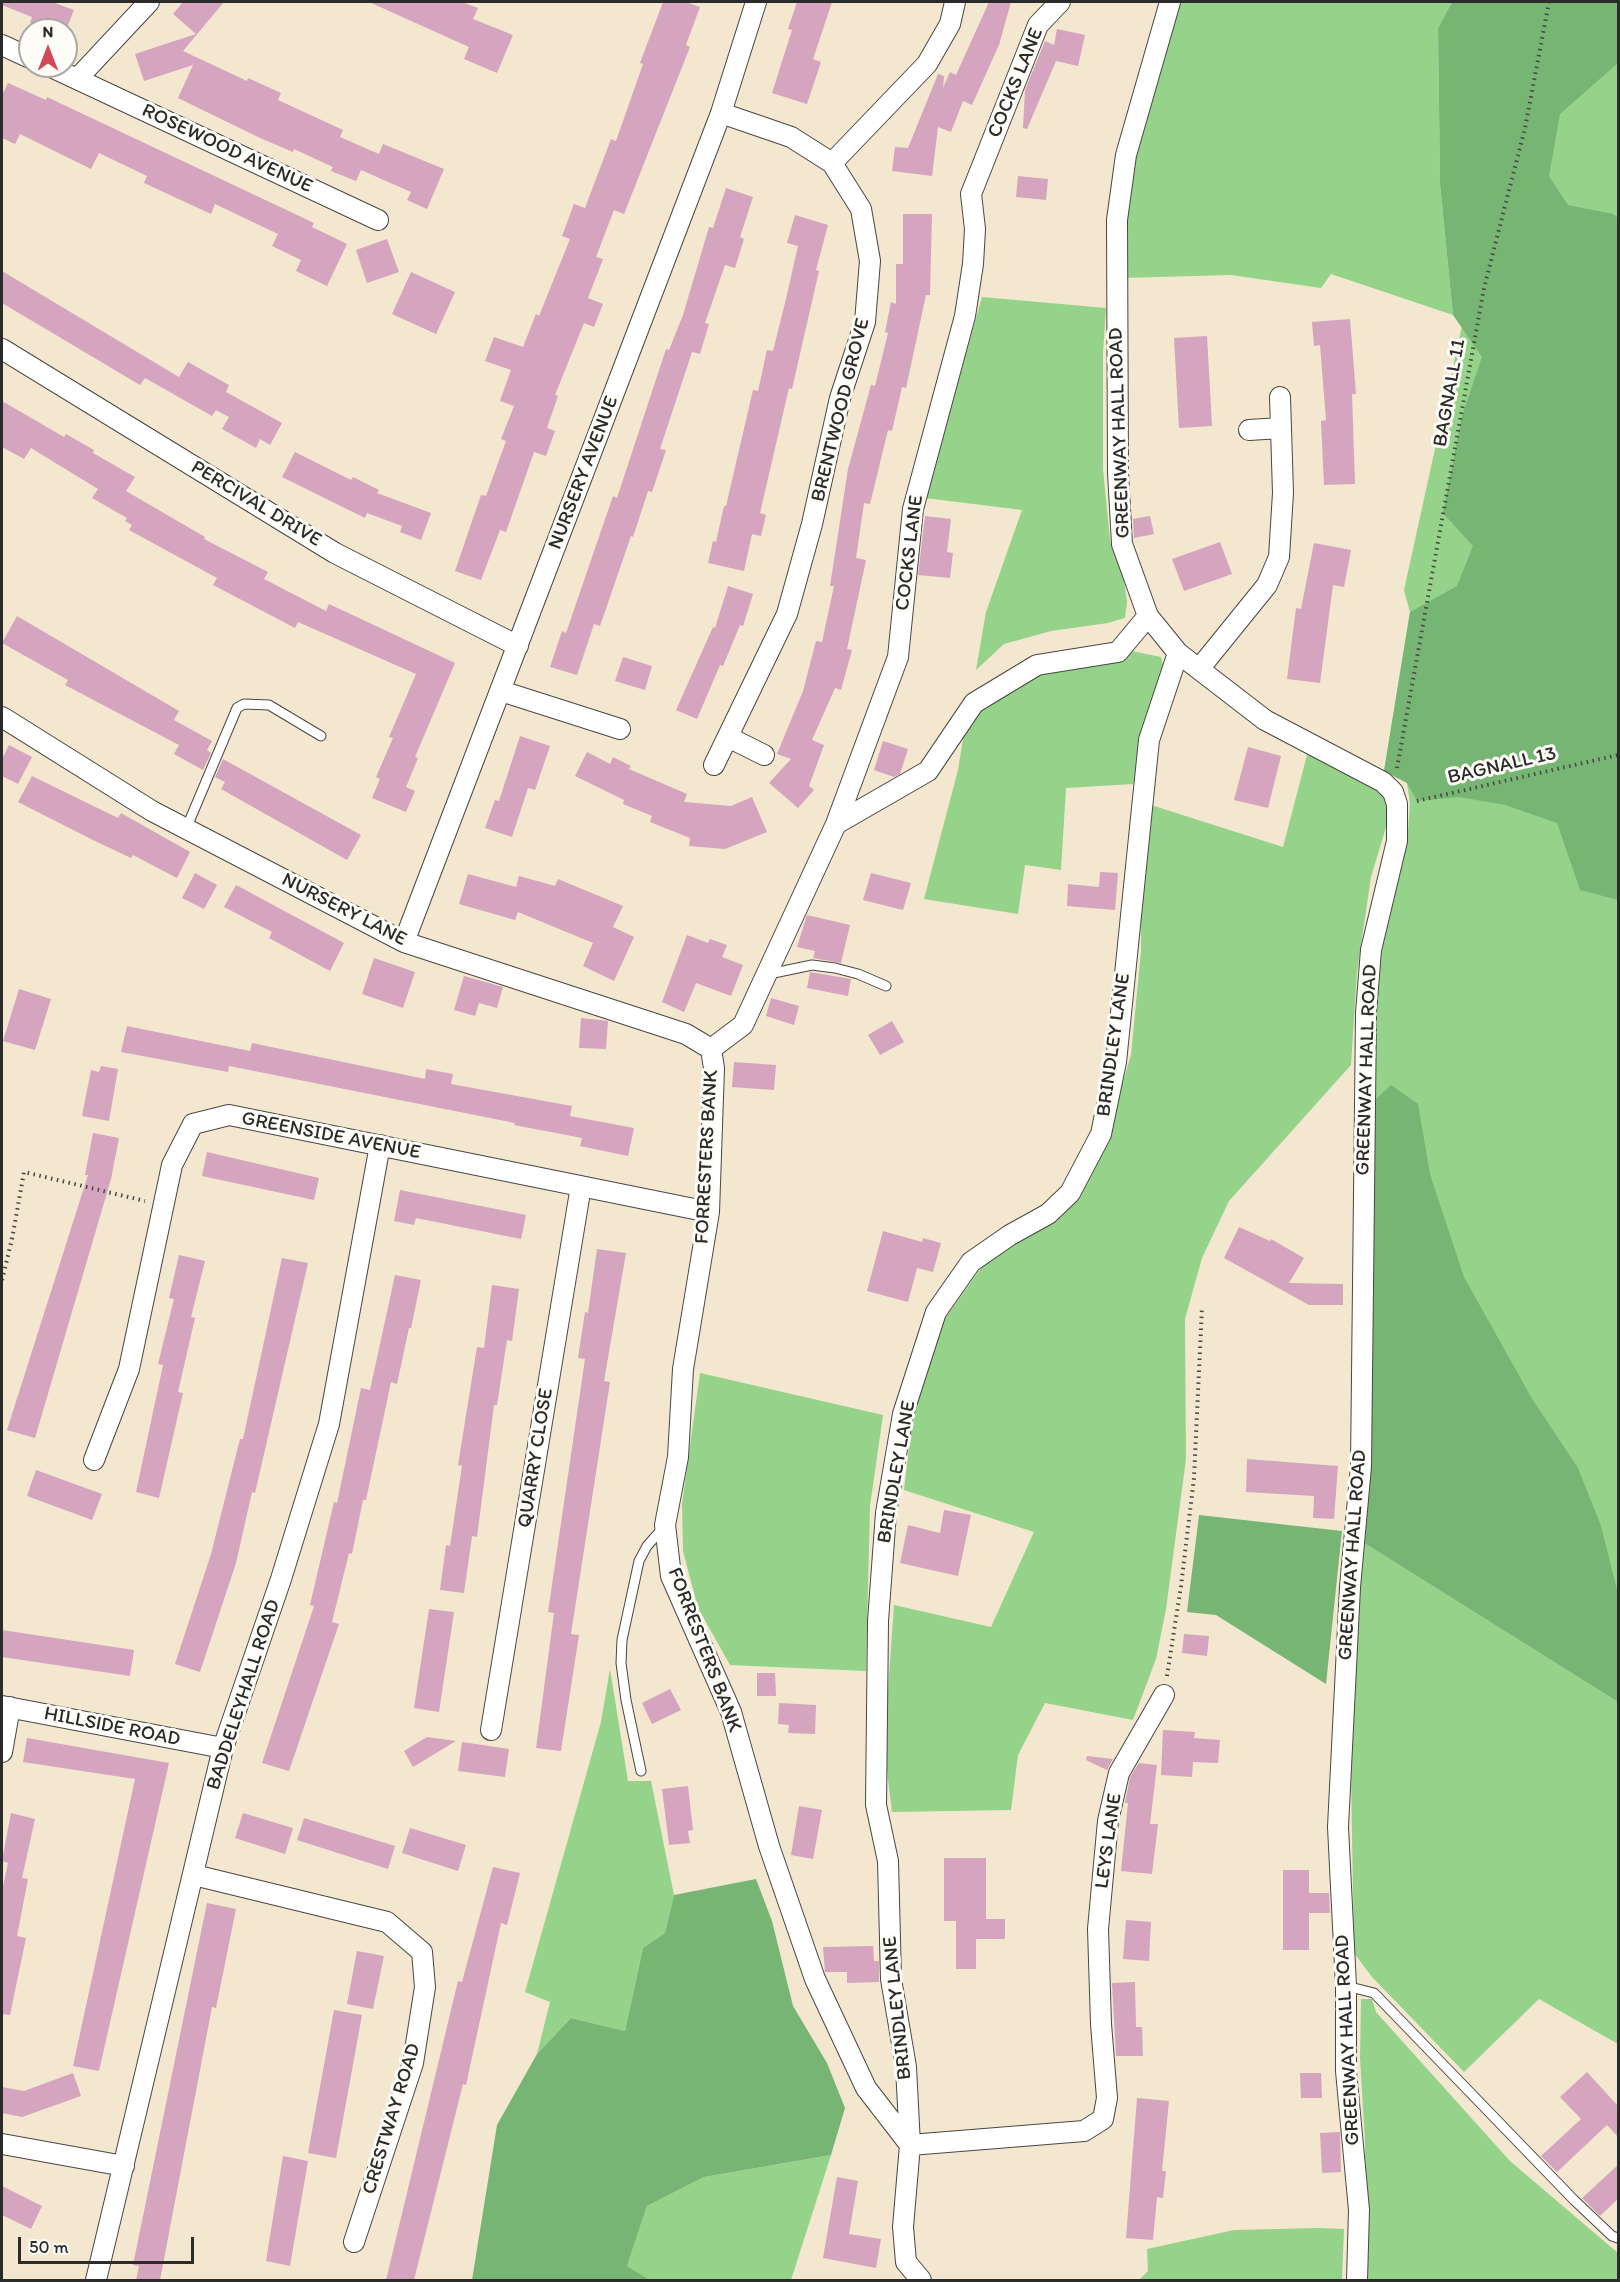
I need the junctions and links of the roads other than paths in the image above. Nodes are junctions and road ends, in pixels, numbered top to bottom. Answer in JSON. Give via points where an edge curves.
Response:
{"nodes":[{"id":1,"x":149,"y":2,"type":"edge"},
{"id":2,"x":756,"y":2,"type":"edge"},
{"id":3,"x":955,"y":2,"type":"edge"},
{"id":4,"x":1042,"y":2,"type":"edge"},
{"id":5,"x":1060,"y":2,"type":"edge"},
{"id":6,"x":1170,"y":2,"type":"edge"},
{"id":7,"x":1038,"y":25,"type":"junction"},
{"id":8,"x":2,"y":45,"type":"edge"},
{"id":9,"x":18,"y":52,"type":"edge"},
{"id":10,"x":77,"y":79,"type":"joint"},
{"id":11,"x":721,"y":113,"type":"junction"},
{"id":12,"x":832,"y":163,"type":"junction"},
{"id":13,"x":378,"y":220,"type":"dead end"},
{"id":14,"x":2,"y":348,"type":"edge"},
{"id":15,"x":1280,"y":397,"type":"dead end"},
{"id":16,"x":1281,"y":429,"type":"junction"},
{"id":17,"x":1249,"y":430,"type":"dead end"},
{"id":18,"x":1148,"y":616,"type":"junction"},
{"id":19,"x":518,"y":646,"type":"junction"},
{"id":20,"x":1178,"y":653,"type":"junction"},
{"id":21,"x":1199,"y":669,"type":"junction"},
{"id":22,"x":501,"y":691,"type":"junction"},
{"id":23,"x":2,"y":717,"type":"edge"},
{"id":24,"x":620,"y":729,"type":"dead end"},
{"id":25,"x":321,"y":736,"type":"dead end"},
{"id":26,"x":728,"y":737,"type":"junction"},
{"id":27,"x":764,"y":755,"type":"dead end"},
{"id":28,"x":714,"y":765,"type":"dead end"},
{"id":29,"x":837,"y":824,"type":"junction"},
{"id":30,"x":186,"y":829,"type":"junction"},
{"id":31,"x":404,"y":942,"type":"junction"},
{"id":32,"x":766,"y":975,"type":"junction"},
{"id":33,"x":886,"y":986,"type":"dead end"},
{"id":34,"x":711,"y":1049,"type":"junction"},
{"id":35,"x":380,"y":1145,"type":"junction"},
{"id":36,"x":581,"y":1186,"type":"junction"},
{"id":37,"x":709,"y":1212,"type":"junction"},
{"id":38,"x":94,"y":1460,"type":"dead end"},
{"id":39,"x":665,"y":1526,"type":"junction"},
{"id":40,"x":1164,"y":1695,"type":"road end"},
{"id":41,"x":6,"y":1706,"type":"edge"},
{"id":42,"x":491,"y":1730,"type":"dead end"},
{"id":43,"x":223,"y":1748,"type":"junction"},
{"id":44,"x":2,"y":1752,"type":"edge"},
{"id":45,"x":640,"y":1771,"type":"dead end"},
{"id":46,"x":194,"y":1875,"type":"junction"},
{"id":47,"x":1346,"y":1986,"type":"junction"},
{"id":48,"x":2,"y":2144,"type":"edge"},
{"id":49,"x":910,"y":2145,"type":"junction"},
{"id":50,"x":123,"y":2166,"type":"junction"},
{"id":51,"x":1618,"y":2238,"type":"edge"},
{"id":52,"x":354,"y":2242,"type":"dead end"},
{"id":53,"x":906,"y":2262,"type":"junction"},
{"id":54,"x":96,"y":2280,"type":"edge"},
{"id":55,"x":898,"y":2280,"type":"edge"},
{"id":56,"x":921,"y":2280,"type":"edge"},
{"id":57,"x":1356,"y":2280,"type":"edge"}],
"edges":[{"from":1,"to":10,"type":"street"},
{"from":2,"to":11,"type":"street","name":"NURSERY AVENUE"},
{"from":3,"to":12,"type":"street","via":[[950,24],[927,64]]},
{"from":4,"to":7,"type":"street"},
{"from":5,"to":7,"type":"street","name":"COCKS LANE"},
{"from":6,"to":18,"type":"street","name":"GREENWAY HALL ROAD","via":[[1126,155],[1117,219],[1122,544]]},
{"from":7,"to":29,"type":"street","name":"COCKS LANE","via":[[971,194],[975,229],[972,274],[965,316],[913,509],[898,657]]},
{"from":8,"to":9,"type":"street"},
{"from":10,"to":13,"type":"street","name":"ROSEWOOD AVENUE"},
{"from":11,"to":12,"type":"street","name":"BRENTWOOD GROVE","via":[[791,137]]},
{"from":11,"to":19,"type":"street","name":"NURSERY AVENUE"},
{"from":12,"to":26,"type":"street","name":"BRENTWOOD GROVE","via":[[861,209],[870,261],[865,322],[840,398],[787,614]]},
{"from":14,"to":19,"type":"street","name":"PERCIVAL DRIVE","via":[[335,553]]},
{"from":15,"to":16,"type":"street"},
{"from":16,"to":17,"type":"street"},
{"from":16,"to":21,"type":"street","via":[[1279,557],[1267,585]]},
{"from":18,"to":20,"type":"street","name":"GREENWAY HALL ROAD"},
{"from":18,"to":29,"type":"street","via":[[1118,652],[1037,665],[974,703],[928,771]]},
{"from":19,"to":22,"type":"street","name":"NURSERY AVENUE"},
{"from":20,"to":21,"type":"street","name":"GREENWAY HALL ROAD"},
{"from":20,"to":49,"type":"street","name":"BRINDLEY LANE","via":[[1149,740],[1116,1062],[1101,1134],[1070,1193],[1048,1214],[971,1262],[936,1312],[903,1414],[886,1513],[878,1621],[876,1805],[888,1861],[891,1979],[906,2067]]},
{"from":21,"to":47,"type":"street","name":"GREENWAY HALL ROAD","via":[[1265,720],[1383,782],[1393,792],[1397,804],[1397,841],[1371,950],[1366,1013],[1361,1466],[1350,1587],[1338,1827]]},
{"from":22,"to":24,"type":"street"},
{"from":22,"to":31,"type":"street","name":"NURSERY AVENUE"},
{"from":23,"to":30,"type":"street","name":"NURSERY LANE"},
{"from":25,"to":30,"type":"lane","via":[[269,705],[244,704],[237,708]]},
{"from":26,"to":27,"type":"street"},
{"from":26,"to":28,"type":"street","name":"BRENTWOOD GROVE"},
{"from":29,"to":32,"type":"street","name":"COCKS LANE"},
{"from":30,"to":31,"type":"street","name":"NURSERY LANE"},
{"from":31,"to":34,"type":"street","name":"NURSERY LANE","via":[[686,1034]]},
{"from":32,"to":33,"type":"lane","via":[[812,965],[858,974]]},
{"from":32,"to":34,"type":"street","name":"COCKS LANE","via":[[743,1025]]},
{"from":34,"to":37,"type":"street","name":"FORRESTERS BANK","via":[[714,1068]]},
{"from":35,"to":36,"type":"street","name":"GREENSIDE AVENUE"},
{"from":35,"to":38,"type":"street","name":"GREENSIDE AVENUE","via":[[229,1115],[193,1124],[172,1165],[129,1369]]},
{"from":35,"to":43,"type":"street","name":"BADDELEYHALL ROAD","via":[[329,1425]]},
{"from":36,"to":37,"type":"street","name":"GREENSIDE AVENUE"},
{"from":36,"to":42,"type":"street","name":"QUARRY CLOSE"},
{"from":37,"to":39,"type":"street","name":"FORRESTERS BANK","via":[[683,1369],[678,1457]]},
{"from":39,"to":45,"type":"lane","via":[[639,1561],[622,1640],[625,1690]]},
{"from":39,"to":49,"type":"street","name":"FORRESTERS BANK","via":[[670,1576],[731,1712],[769,1846],[815,1979],[866,2088]]},
{"from":40,"to":49,"type":"street","name":"LEYS LANE","via":[[1119,1773],[1108,1821],[1098,1929],[1107,2098],[1103,2119],[1084,2131]]},
{"from":41,"to":43,"type":"street","name":"HILLSIDE ROAD"},
{"from":41,"to":44,"type":"street"},
{"from":43,"to":46,"type":"street","name":"BADDELEYHALL ROAD"},
{"from":46,"to":50,"type":"street","name":"BADDELEYHALL ROAD"},
{"from":46,"to":52,"type":"street","name":"CRESTWAY ROAD","via":[[387,1922],[422,1952],[425,1987],[412,2063]]},
{"from":47,"to":51,"type":"lane","via":[[1374,1993],[1574,2200]]},
{"from":47,"to":57,"type":"street","name":"GREENWAY HALL ROAD","via":[[1346,2071],[1359,2210]]},
{"from":48,"to":50,"type":"street"},
{"from":49,"to":53,"type":"street","name":"BRINDLEY LANE","via":[[903,2227]]},
{"from":50,"to":54,"type":"street","name":"BADDELEYHALL ROAD"},
{"from":53,"to":55,"type":"street"},
{"from":53,"to":56,"type":"street"}]}
